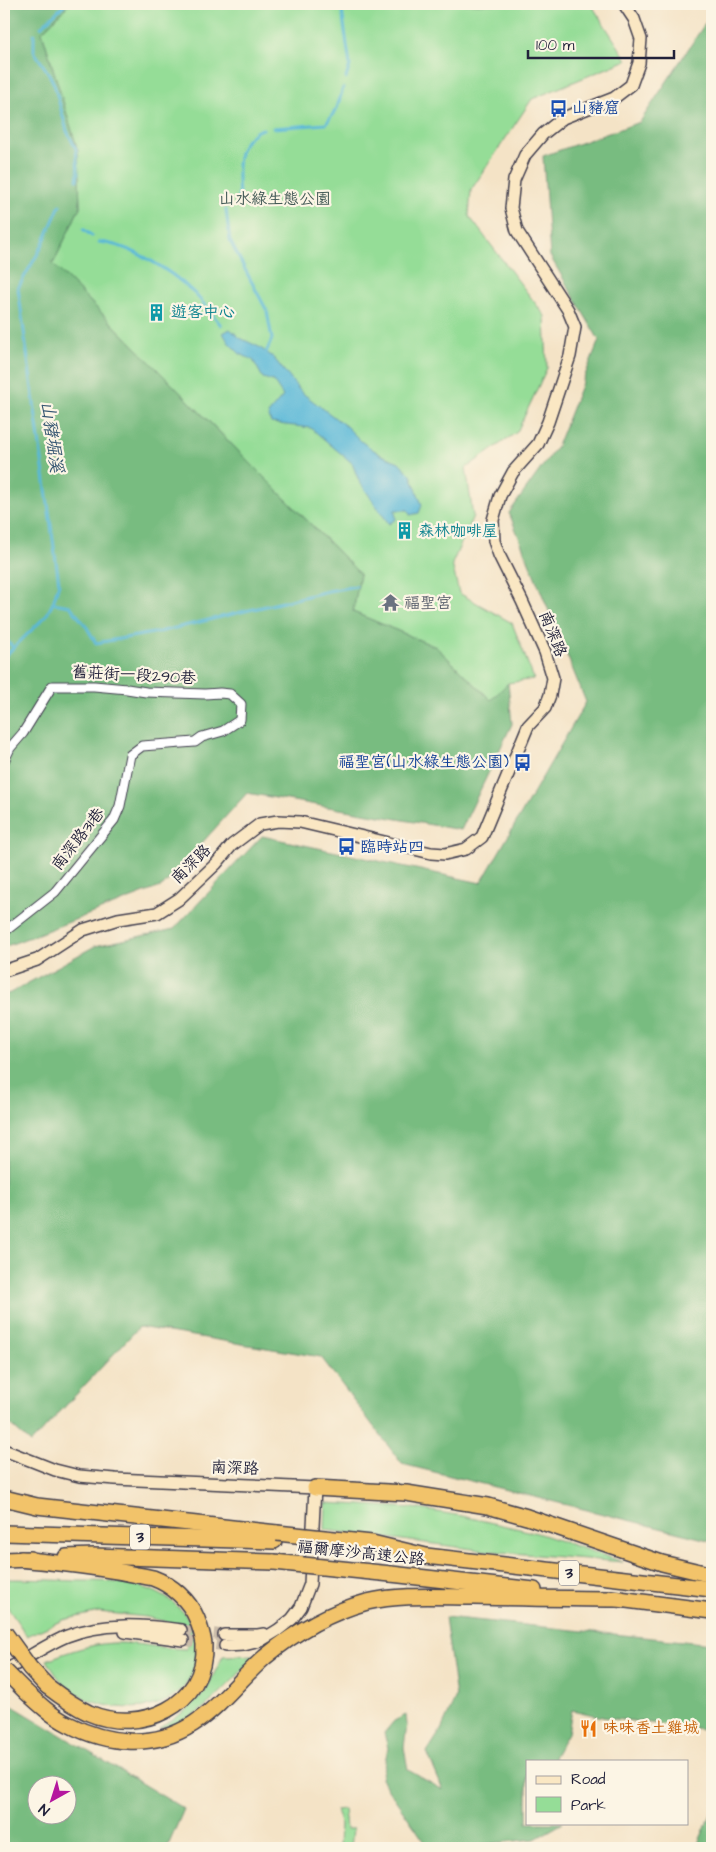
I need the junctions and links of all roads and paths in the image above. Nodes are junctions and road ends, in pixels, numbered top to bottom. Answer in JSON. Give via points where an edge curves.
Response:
{"nodes":[{"id":1,"x":624,"y":4,"type":"edge"},
{"id":2,"x":202,"y":737,"type":"joint"},
{"id":3,"x":4,"y":761,"type":"edge"},
{"id":4,"x":4,"y":932,"type":"edge"},
{"id":5,"x":4,"y":971,"type":"edge"},
{"id":6,"x":4,"y":1450,"type":"edge"},
{"id":7,"x":315,"y":1488,"type":"junction"},
{"id":8,"x":4,"y":1498,"type":"edge"},
{"id":9,"x":4,"y":1533,"type":"edge"},
{"id":10,"x":276,"y":1537,"type":"junction"},
{"id":11,"x":21,"y":1559,"type":"junction"},
{"id":12,"x":4,"y":1560,"type":"edge"},
{"id":13,"x":712,"y":1575,"type":"edge"},
{"id":14,"x":712,"y":1589,"type":"edge"},
{"id":15,"x":620,"y":1599,"type":"junction"},
{"id":16,"x":712,"y":1611,"type":"edge"},
{"id":17,"x":4,"y":1632,"type":"edge"},
{"id":18,"x":182,"y":1635,"type":"tunnel mouth"},
{"id":19,"x":225,"y":1640,"type":"tunnel mouth"},
{"id":20,"x":4,"y":1671,"type":"edge"}],
"edges":[{"from":1,"to":5,"type":"main road","name":"南深路","via":[[634,19],[641,40],[639,63],[631,85],[614,98],[564,118],[544,134],[524,154],[514,180],[512,208],[517,231],[568,310],[575,327],[570,356],[548,422],[538,444],[513,472],[500,496],[493,520],[498,555],[545,652],[553,678],[545,708],[528,726],[482,837],[466,849],[445,854],[300,822],[260,824],[232,846],[179,899],[157,913],[83,930],[37,960]]},
{"from":2,"to":3,"type":"street","name":"舊莊街一段290巷","via":[[223,731],[240,720],[241,704],[230,694],[52,686]]},
{"from":2,"to":4,"type":"street","name":"南深路31巷","via":[[195,742],[142,746],[130,755],[114,820],[54,892]]},
{"from":6,"to":7,"type":"main road","name":"南深路","via":[[79,1476]]},
{"from":7,"to":13,"type":"highway","via":[[406,1493],[488,1506],[662,1563]]},
{"from":7,"to":19,"type":"main road","via":[[310,1584],[301,1607],[292,1619],[260,1641],[244,1645]]},
{"from":8,"to":10,"type":"highway","via":[[37,1506]]},
{"from":9,"to":10,"type":"highway","name":"福爾摩沙高速公路","number":"3"},
{"from":10,"to":14,"type":"highway","name":"福爾摩沙高速公路","number":"3","bridge":true,"via":[[372,1543],[426,1556]]},
{"from":11,"to":12,"type":"highway","name":"福爾摩沙高速公路","number":"3"},
{"from":11,"to":15,"type":"highway","name":"福爾摩沙高速公路","number":"3","bridge":true,"via":[[94,1556],[274,1562]]},
{"from":11,"to":17,"type":"highway","bridge":true,"via":[[108,1569],[154,1578],[172,1588],[194,1611],[204,1643],[202,1663],[188,1693],[154,1717],[136,1721],[103,1717],[76,1706],[47,1686]]},
{"from":15,"to":16,"type":"highway","name":"福爾摩沙高速公路","number":"3"},
{"from":15,"to":20,"type":"highway","bridge":true,"via":[[437,1597],[369,1602],[325,1617],[287,1640],[194,1723],[174,1734],[134,1742],[107,1740],[67,1724]]},
{"from":18,"to":20,"type":"main road","via":[[127,1625],[98,1629],[57,1641]]}]}
